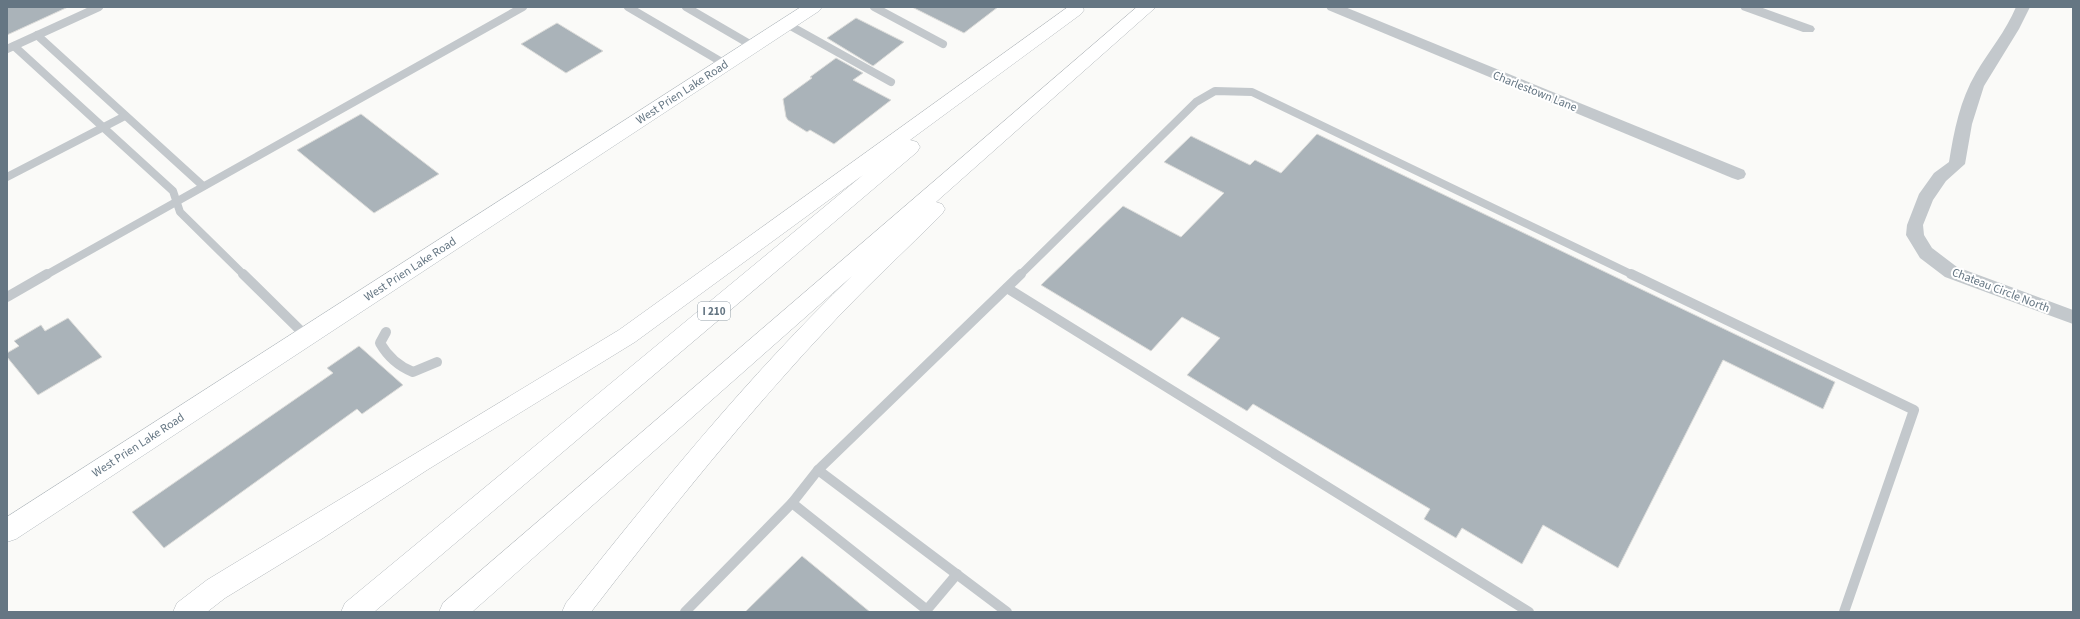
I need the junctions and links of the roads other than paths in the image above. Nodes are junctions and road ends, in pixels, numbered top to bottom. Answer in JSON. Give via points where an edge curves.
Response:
{"nodes":[{"id":1,"x":99,"y":7,"type":"edge"},
{"id":2,"x":522,"y":7,"type":"edge"},
{"id":3,"x":628,"y":7,"type":"edge"},
{"id":4,"x":686,"y":7,"type":"edge"},
{"id":5,"x":813,"y":7,"type":"edge"},
{"id":6,"x":874,"y":7,"type":"edge"},
{"id":7,"x":1147,"y":7,"type":"edge"},
{"id":8,"x":1333,"y":7,"type":"edge"},
{"id":9,"x":1747,"y":7,"type":"edge"},
{"id":10,"x":2023,"y":7,"type":"edge"},
{"id":11,"x":1077,"y":8,"type":"edge"},
{"id":12,"x":787,"y":24,"type":"junction"},
{"id":13,"x":1808,"y":29,"type":"dead end"},
{"id":14,"x":37,"y":36,"type":"junction"},
{"id":15,"x":944,"y":44,"type":"dead end"},
{"id":16,"x":753,"y":46,"type":"junction"},
{"id":17,"x":11,"y":47,"type":"edge"},
{"id":18,"x":725,"y":64,"type":"junction"},
{"id":19,"x":891,"y":82,"type":"dead end"},
{"id":20,"x":125,"y":116,"type":"junction"},
{"id":21,"x":103,"y":128,"type":"junction"},
{"id":22,"x":972,"y":159,"type":"junction"},
{"id":23,"x":1738,"y":174,"type":"dead end"},
{"id":24,"x":7,"y":177,"type":"edge"},
{"id":25,"x":203,"y":186,"type":"junction"},
{"id":26,"x":177,"y":201,"type":"junction"},
{"id":27,"x":1007,"y":288,"type":"junction"},
{"id":28,"x":7,"y":297,"type":"edge"},
{"id":29,"x":2073,"y":317,"type":"edge"},
{"id":30,"x":386,"y":332,"type":"dead end"},
{"id":31,"x":306,"y":336,"type":"junction"},
{"id":32,"x":438,"y":362,"type":"dead end"},
{"id":33,"x":818,"y":470,"type":"junction"},
{"id":34,"x":792,"y":502,"type":"junction"},
{"id":35,"x":7,"y":530,"type":"edge"},
{"id":36,"x":957,"y":574,"type":"junction"},
{"id":37,"x":216,"y":589,"type":"junction"},
{"id":38,"x":926,"y":611,"type":"edge"},
{"id":39,"x":177,"y":612,"type":"edge"},
{"id":40,"x":186,"y":612,"type":"edge"},
{"id":41,"x":354,"y":612,"type":"edge"},
{"id":42,"x":452,"y":612,"type":"edge"},
{"id":43,"x":575,"y":612,"type":"edge"},
{"id":44,"x":685,"y":612,"type":"edge"},
{"id":45,"x":1007,"y":612,"type":"edge"},
{"id":46,"x":1530,"y":612,"type":"edge"},
{"id":47,"x":1844,"y":612,"type":"edge"}],
"edges":[{"from":1,"to":14,"type":"lane"},
{"from":2,"to":25,"type":"lane"},
{"from":3,"to":18,"type":"lane"},
{"from":4,"to":16,"type":"lane"},
{"from":5,"to":12,"type":"main road","name":"West Prien Lake Road"},
{"from":6,"to":15,"type":"lane"},
{"from":7,"to":22,"type":"main road"},
{"from":8,"to":23,"type":"street","name":"Charlestown Lane"},
{"from":9,"to":13,"type":"street"},
{"from":10,"to":29,"type":"street","name":"Chateau Circle North","via":[[2016,25],[1973,92],[1962,127],[1957,164],[1940,177],[1925,198],[1915,225],[1916,235],[1926,253],[1951,272]]},
{"from":11,"to":37,"type":"main road","via":[[627,336]]},
{"from":11,"to":41,"type":"main road","number":"I 210"},
{"from":12,"to":16,"type":"main road","name":"West Prien Lake Road"},
{"from":12,"to":19,"type":"lane"},
{"from":14,"to":17,"type":"lane"},
{"from":14,"to":20,"type":"lane"},
{"from":16,"to":18,"type":"main road","name":"West Prien Lake Road"},
{"from":17,"to":21,"type":"lane"},
{"from":18,"to":31,"type":"main road","name":"West Prien Lake Road"},
{"from":20,"to":21,"type":"lane"},
{"from":20,"to":25,"type":"lane"},
{"from":21,"to":24,"type":"lane"},
{"from":21,"to":26,"type":"lane","via":[[173,191]]},
{"from":22,"to":42,"type":"main road"},
{"from":22,"to":43,"type":"main road","via":[[933,211],[830,311],[755,392],[650,516]]},
{"from":25,"to":26,"type":"lane"},
{"from":26,"to":28,"type":"lane"},
{"from":26,"to":31,"type":"lane","via":[[180,212]]},
{"from":27,"to":33,"type":"lane"},
{"from":27,"to":46,"type":"lane"},
{"from":27,"to":47,"type":"lane","via":[[1196,102],[1215,91],[1252,92],[1914,410]]},
{"from":30,"to":32,"type":"lane","via":[[380,343],[386,355],[399,367],[413,372]]},
{"from":31,"to":35,"type":"main road","name":"West Prien Lake Road"},
{"from":33,"to":34,"type":"lane"},
{"from":33,"to":36,"type":"lane"},
{"from":34,"to":38,"type":"lane"},
{"from":34,"to":44,"type":"lane"},
{"from":36,"to":38,"type":"lane"},
{"from":36,"to":45,"type":"lane"},
{"from":37,"to":39,"type":"main road"},
{"from":37,"to":40,"type":"main road"}]}
